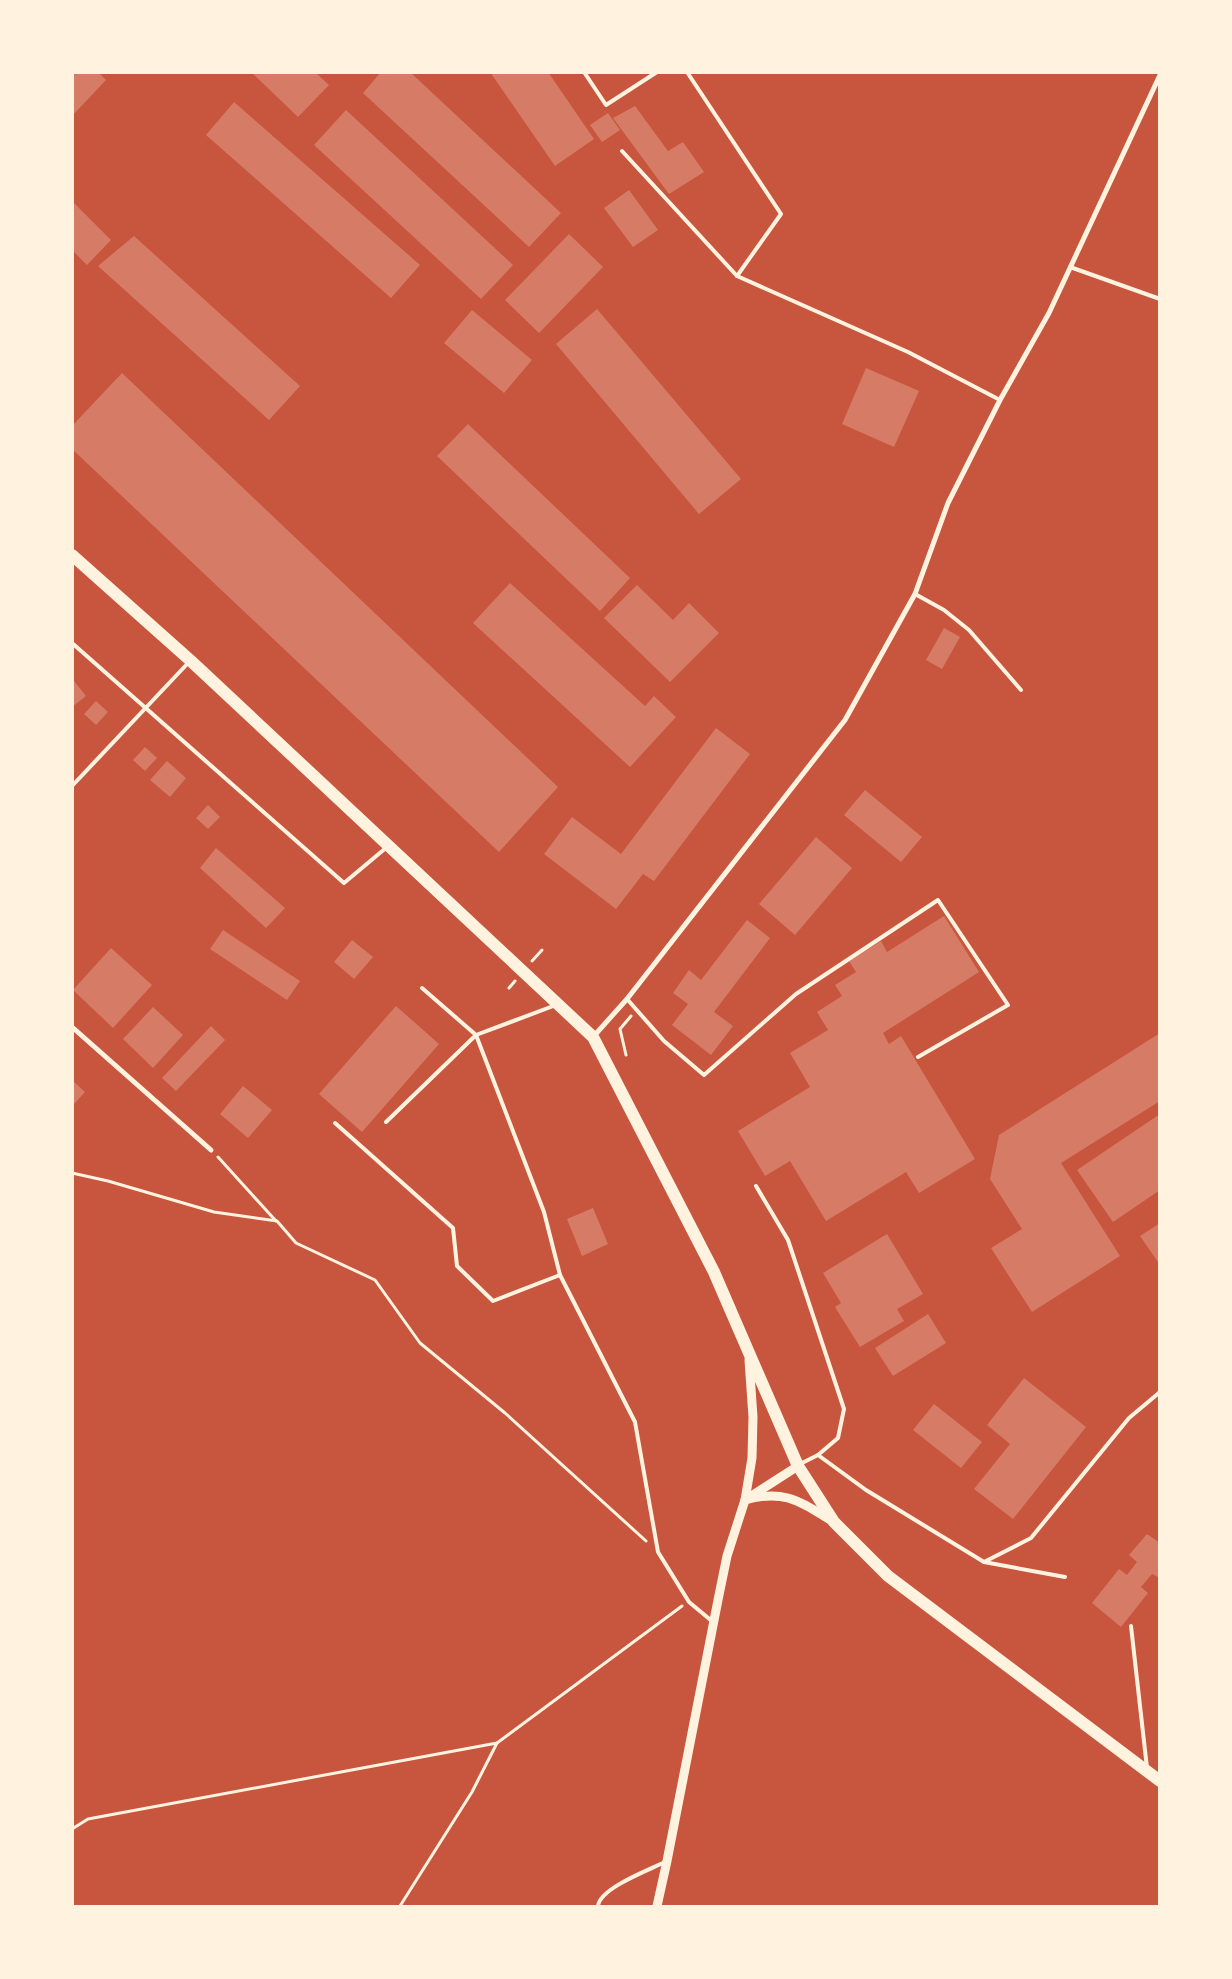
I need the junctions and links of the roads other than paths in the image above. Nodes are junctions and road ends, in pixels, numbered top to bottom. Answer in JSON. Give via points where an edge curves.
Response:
{"nodes":[{"id":1,"x":584,"y":72,"type":"edge"},
{"id":2,"x":657,"y":72,"type":"edge"},
{"id":3,"x":687,"y":72,"type":"edge"},
{"id":4,"x":1160,"y":75,"type":"edge"},
{"id":5,"x":622,"y":151,"type":"dead end"},
{"id":6,"x":1070,"y":267,"type":"junction"},
{"id":7,"x":737,"y":276,"type":"junction"},
{"id":8,"x":1160,"y":299,"type":"edge"},
{"id":9,"x":1000,"y":400,"type":"junction"},
{"id":10,"x":72,"y":555,"type":"edge"},
{"id":11,"x":915,"y":594,"type":"junction"},
{"id":12,"x":72,"y":643,"type":"edge"},
{"id":13,"x":191,"y":661,"type":"junction"},
{"id":14,"x":1021,"y":690,"type":"dead end"},
{"id":15,"x":146,"y":707,"type":"junction"},
{"id":16,"x":72,"y":786,"type":"edge"},
{"id":17,"x":388,"y":846,"type":"junction"},
{"id":18,"x":422,"y":988,"type":"dead end"},
{"id":19,"x":627,"y":999,"type":"junction"},
{"id":20,"x":558,"y":1004,"type":"junction"},
{"id":21,"x":72,"y":1027,"type":"edge"},
{"id":22,"x":476,"y":1035,"type":"junction"},
{"id":23,"x":593,"y":1037,"type":"junction"},
{"id":24,"x":918,"y":1057,"type":"dead end"},
{"id":25,"x":386,"y":1122,"type":"dead end"},
{"id":26,"x":335,"y":1123,"type":"dead end"},
{"id":27,"x":210,"y":1150,"type":"road end"},
{"id":28,"x":756,"y":1186,"type":"dead end"},
{"id":29,"x":560,"y":1275,"type":"junction"},
{"id":30,"x":749,"y":1353,"type":"junction"},
{"id":31,"x":1160,"y":1392,"type":"edge"},
{"id":32,"x":818,"y":1455,"type":"junction"},
{"id":33,"x":798,"y":1466,"type":"junction"},
{"id":34,"x":745,"y":1500,"type":"junction"},
{"id":35,"x":834,"y":1522,"type":"junction"},
{"id":36,"x":984,"y":1562,"type":"junction"},
{"id":37,"x":1065,"y":1576,"type":"dead end"},
{"id":38,"x":713,"y":1622,"type":"junction"},
{"id":39,"x":1131,"y":1626,"type":"dead end"},
{"id":40,"x":1147,"y":1773,"type":"junction"},
{"id":41,"x":1160,"y":1782,"type":"edge"},
{"id":42,"x":667,"y":1861,"type":"junction"},
{"id":43,"x":598,"y":1906,"type":"edge"},
{"id":44,"x":657,"y":1906,"type":"edge"}],
"edges":[{"from":1,"to":2,"type":"lane","via":[[606,105]]},
{"from":3,"to":7,"type":"lane","via":[[781,214]]},
{"from":4,"to":6,"type":"street"},
{"from":5,"to":7,"type":"lane"},
{"from":6,"to":8,"type":"lane"},
{"from":6,"to":9,"type":"street","via":[[1049,314]]},
{"from":7,"to":9,"type":"lane","via":[[908,352]]},
{"from":9,"to":11,"type":"street","via":[[948,503]]},
{"from":10,"to":13,"type":"main road"},
{"from":11,"to":14,"type":"lane","via":[[944,610],[969,630]]},
{"from":11,"to":19,"type":"street","via":[[845,720]]},
{"from":12,"to":15,"type":"lane"},
{"from":13,"to":15,"type":"lane"},
{"from":13,"to":17,"type":"main road"},
{"from":15,"to":16,"type":"lane"},
{"from":15,"to":17,"type":"lane","via":[[344,883]]},
{"from":17,"to":20,"type":"main road"},
{"from":18,"to":22,"type":"lane"},
{"from":19,"to":23,"type":"street"},
{"from":19,"to":24,"type":"lane","via":[[664,1041],[704,1075],[796,994],[938,900],[1008,1005]]},
{"from":20,"to":22,"type":"lane"},
{"from":20,"to":23,"type":"main road"},
{"from":21,"to":27,"type":"street"},
{"from":22,"to":25,"type":"lane"},
{"from":22,"to":29,"type":"lane","via":[[544,1212]]},
{"from":23,"to":30,"type":"main road","via":[[714,1272]]},
{"from":26,"to":29,"type":"lane","via":[[453,1228],[457,1266],[493,1301]]},
{"from":28,"to":32,"type":"lane","via":[[788,1240],[844,1409],[838,1438]]},
{"from":29,"to":38,"type":"lane","via":[[635,1422],[658,1552],[689,1602]]},
{"from":30,"to":33,"type":"main road"},
{"from":30,"to":34,"type":"street","via":[[753,1417]]},
{"from":31,"to":36,"type":"lane","via":[[1129,1418],[1031,1538]]},
{"from":32,"to":33,"type":"lane"},
{"from":32,"to":36,"type":"lane","via":[[866,1490]]},
{"from":33,"to":34,"type":"street"},
{"from":33,"to":35,"type":"main road"},
{"from":34,"to":35,"type":"street","via":[[762,1495],[784,1496]]},
{"from":34,"to":38,"type":"street","via":[[727,1556]]},
{"from":35,"to":40,"type":"main road","via":[[888,1576]]},
{"from":36,"to":37,"type":"lane"},
{"from":38,"to":42,"type":"street"},
{"from":39,"to":40,"type":"lane"},
{"from":40,"to":41,"type":"main road"},
{"from":42,"to":43,"type":"lane","via":[[606,1891]]},
{"from":42,"to":44,"type":"street"}]}
